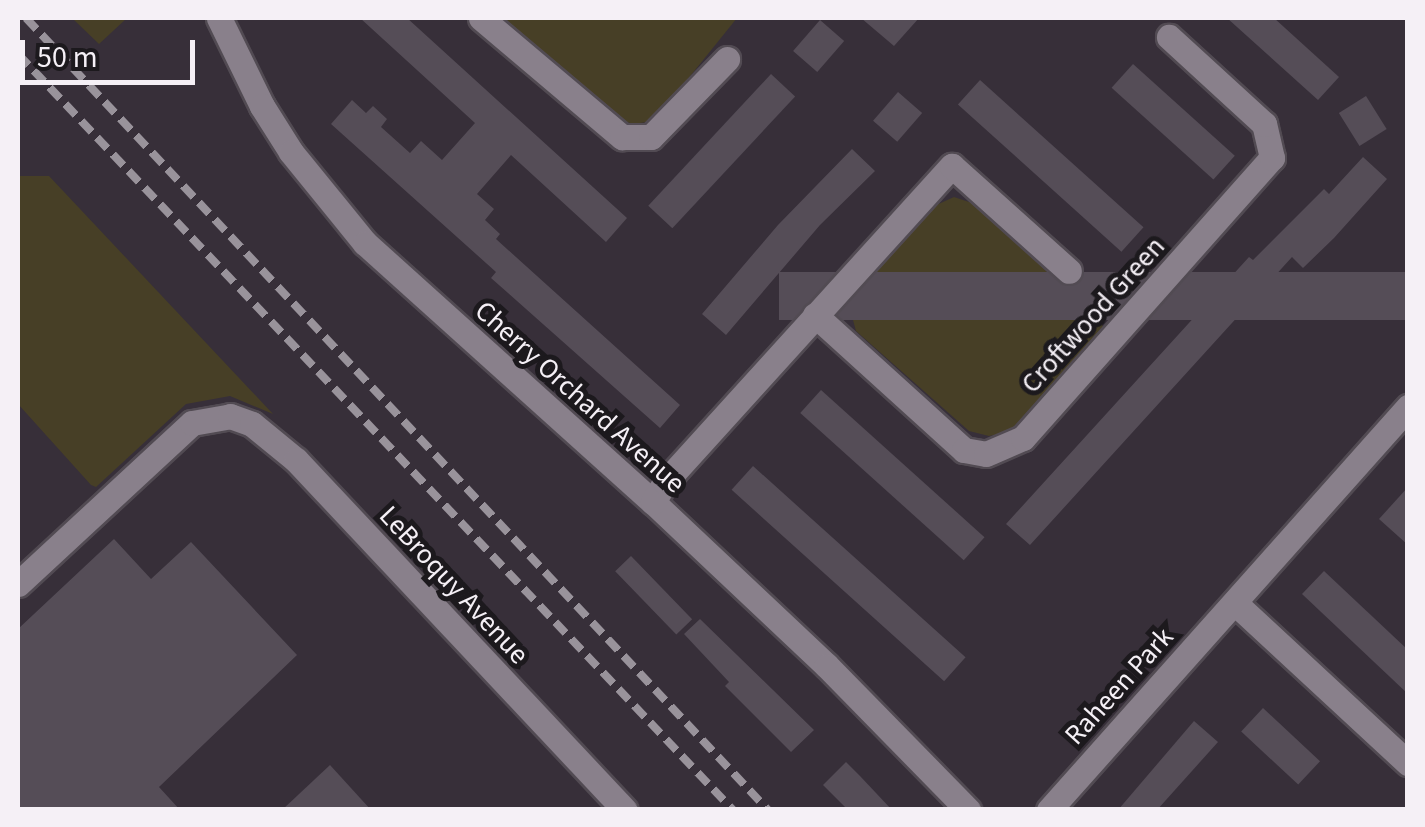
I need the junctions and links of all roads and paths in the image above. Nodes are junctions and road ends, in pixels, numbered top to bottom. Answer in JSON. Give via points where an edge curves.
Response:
{"nodes":[{"id":1,"x":220,"y":18,"type":"edge"},
{"id":2,"x":481,"y":18,"type":"edge"},
{"id":3,"x":1168,"y":37,"type":"dead end"},
{"id":4,"x":727,"y":59,"type":"dead end"},
{"id":5,"x":1069,"y":270,"type":"dead end"},
{"id":6,"x":815,"y":315,"type":"junction"},
{"id":7,"x":1403,"y":419,"type":"edge"},
{"id":8,"x":653,"y":502,"type":"junction"},
{"id":9,"x":18,"y":584,"type":"edge"},
{"id":10,"x":1234,"y":603,"type":"junction"},
{"id":11,"x":1408,"y":763,"type":"edge"},
{"id":12,"x":624,"y":810,"type":"edge"},
{"id":13,"x":968,"y":810,"type":"edge"},
{"id":14,"x":1049,"y":810,"type":"edge"}],
"edges":[{"from":1,"to":8,"type":"street","name":"Cherry Orchard Avenue","via":[[262,106],[342,218]]},
{"from":2,"to":4,"type":"street","via":[[622,137],[651,137]]},
{"from":3,"to":6,"type":"street","name":"Croftwood Green","via":[[1264,124],[1272,158],[1023,438],[986,454],[964,450]]},
{"from":5,"to":6,"type":"street","name":"Croftwood Green","via":[[952,166]]},
{"from":6,"to":8,"type":"street","name":"Croftwood Green"},
{"from":7,"to":10,"type":"street","name":"Raheen Park"},
{"from":8,"to":13,"type":"street","name":"Cherry Orchard Avenue"},
{"from":9,"to":12,"type":"street","name":"LeBroquy Avenue","via":[[166,444],[192,424],[230,416],[272,436]]},
{"from":10,"to":11,"type":"street"},
{"from":10,"to":14,"type":"street","name":"Raheen Park"}]}
